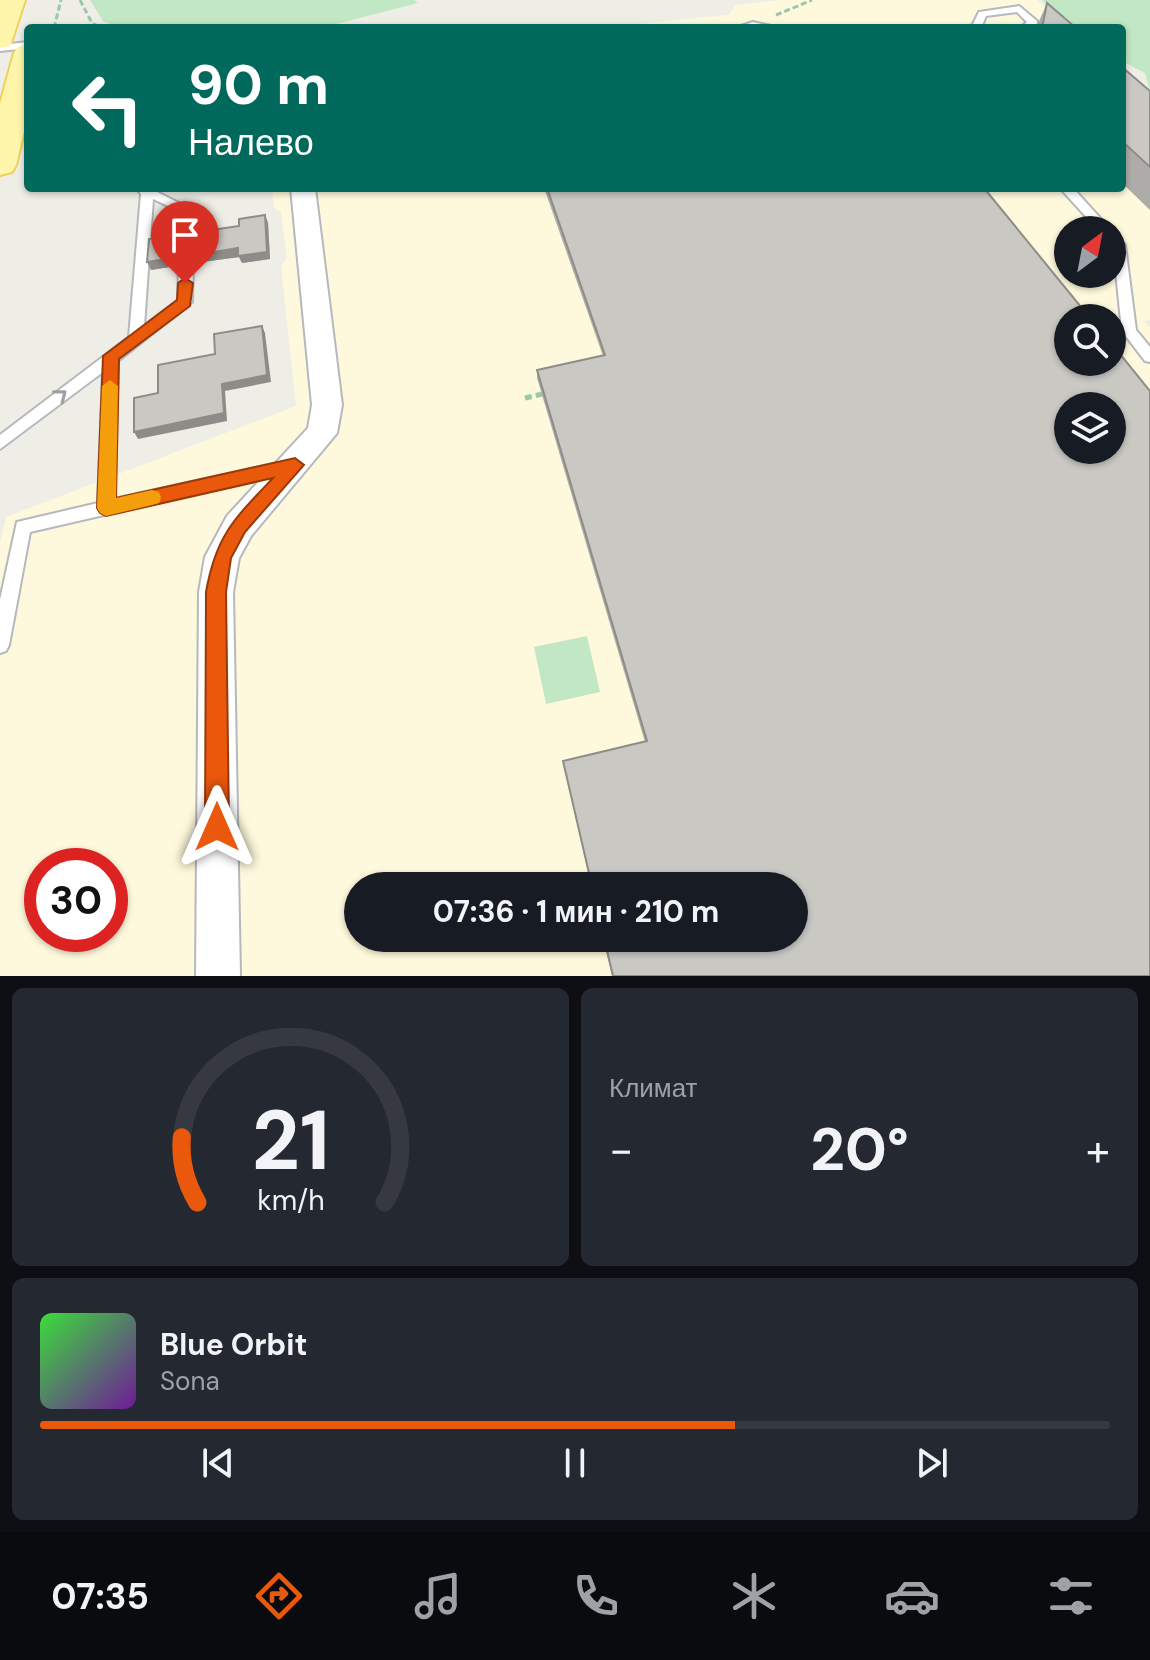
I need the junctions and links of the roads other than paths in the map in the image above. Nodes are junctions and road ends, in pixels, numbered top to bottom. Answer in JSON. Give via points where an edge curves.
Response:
{"nodes":[{"id":1,"x":12,"y":0,"type":"edge"},
{"id":2,"x":978,"y":24,"type":"edge"},
{"id":3,"x":1031,"y":24,"type":"edge"},
{"id":4,"x":24,"y":37,"type":"edge"},
{"id":5,"x":0,"y":40,"type":"edge"},
{"id":6,"x":0,"y":48,"type":"edge"},
{"id":7,"x":24,"y":92,"type":"edge"},
{"id":8,"x":0,"y":165,"type":"edge"},
{"id":9,"x":142,"y":192,"type":"edge"},
{"id":10,"x":146,"y":192,"type":"edge"},
{"id":11,"x":303,"y":192,"type":"edge"},
{"id":12,"x":1070,"y":192,"type":"edge"},
{"id":13,"x":1092,"y":216,"type":"edge"},
{"id":14,"x":186,"y":242,"type":"edge"},
{"id":15,"x":186,"y":265,"type":"dead end"},
{"id":16,"x":1124,"y":288,"type":"edge"},
{"id":17,"x":136,"y":336,"type":"junction"},
{"id":18,"x":111,"y":356,"type":"junction"},
{"id":19,"x":1150,"y":357,"type":"edge"},
{"id":20,"x":0,"y":443,"type":"edge"},
{"id":21,"x":295,"y":465,"type":"junction"},
{"id":22,"x":106,"y":508,"type":"junction"},
{"id":23,"x":0,"y":645,"type":"edge"},
{"id":24,"x":218,"y":976,"type":"edge"}],
"edges":[{"from":1,"to":5,"type":"main road"},
{"from":2,"to":3,"type":"lane","via":[[982,14],[1019,9]]},
{"from":4,"to":6,"type":"lane"},
{"from":7,"to":8,"type":"main road"},
{"from":9,"to":17,"type":"lane"},
{"from":10,"to":14,"type":"lane","via":[[187,210]]},
{"from":11,"to":21,"type":"street","via":[[327,405],[322,433]]},
{"from":12,"to":13,"type":"lane"},
{"from":15,"to":17,"type":"lane","via":[[185,302]]},
{"from":16,"to":19,"type":"lane","via":[[1129,331]]},
{"from":17,"to":18,"type":"lane"},
{"from":20,"to":18,"type":"lane","one_way":true},
{"from":18,"to":22,"type":"lane"},
{"from":21,"to":22,"type":"lane"},
{"from":21,"to":24,"type":"street","via":[[239,526],[222,557],[216,592]]},
{"from":22,"to":23,"type":"lane","via":[[23,527]]}]}
